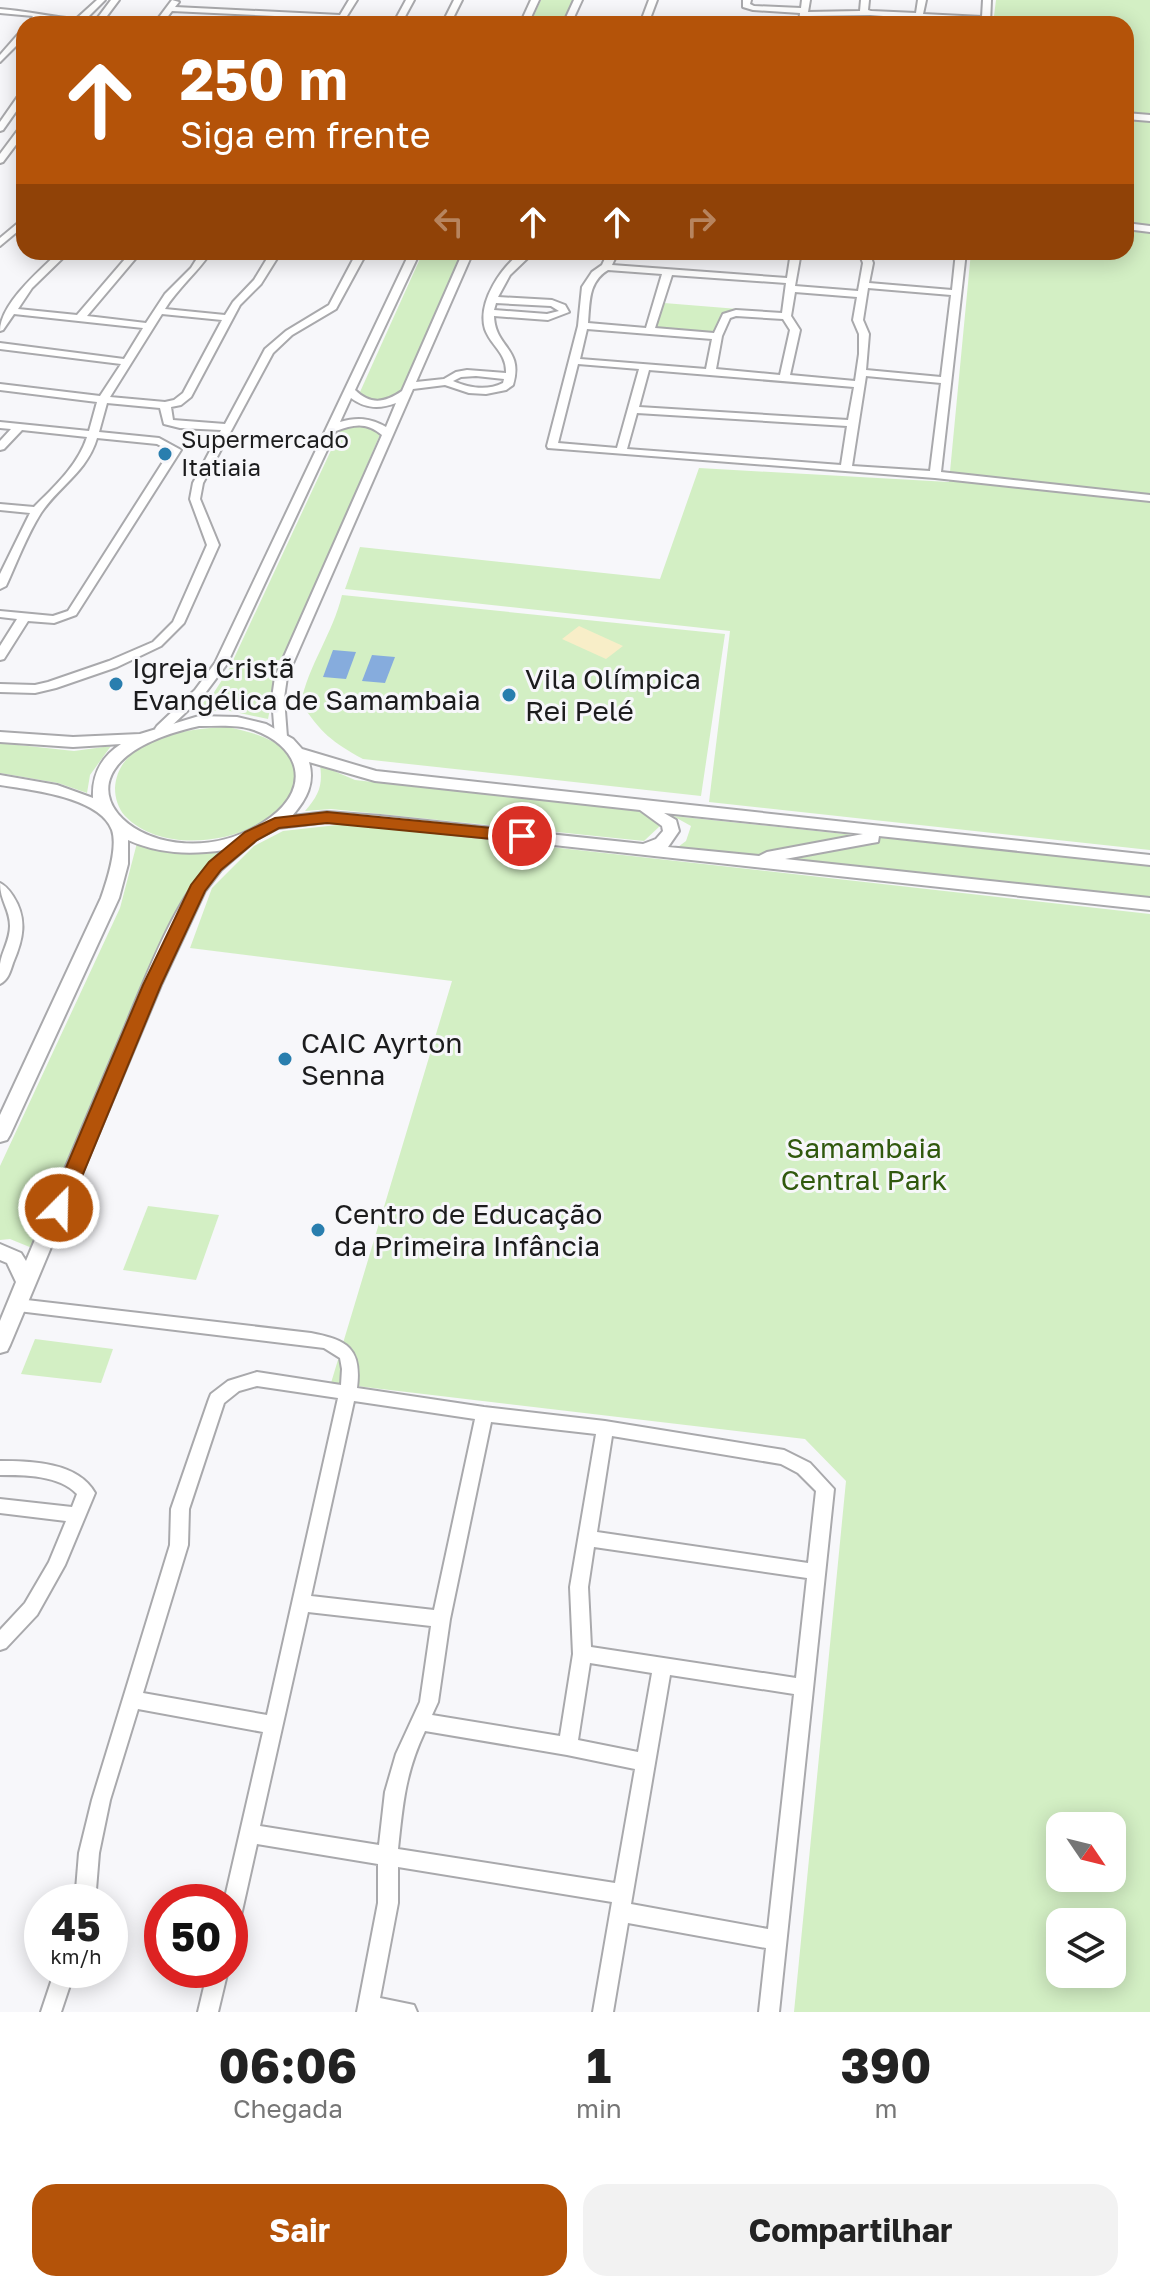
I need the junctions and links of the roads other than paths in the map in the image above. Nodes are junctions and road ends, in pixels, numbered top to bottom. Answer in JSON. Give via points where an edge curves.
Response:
{"nodes":[{"id":1,"x":101,"y":0,"type":"edge"},
{"id":2,"x":177,"y":0,"type":"edge"},
{"id":3,"x":747,"y":0,"type":"edge"},
{"id":4,"x":806,"y":0,"type":"edge"},
{"id":5,"x":865,"y":0,"type":"edge"},
{"id":6,"x":170,"y":9,"type":"junction"},
{"id":7,"x":0,"y":11,"type":"edge"},
{"id":8,"x":804,"y":12,"type":"junction"},
{"id":9,"x":226,"y":13,"type":"junction"},
{"id":10,"x":870,"y":13,"type":"junction"},
{"id":11,"x":33,"y":16,"type":"edge"},
{"id":12,"x":84,"y":16,"type":"edge"},
{"id":13,"x":164,"y":16,"type":"edge"},
{"id":14,"x":224,"y":16,"type":"edge"},
{"id":15,"x":275,"y":16,"type":"edge"},
{"id":16,"x":804,"y":16,"type":"edge"},
{"id":17,"x":907,"y":16,"type":"edge"},
{"id":18,"x":16,"y":42,"type":"edge"},
{"id":19,"x":0,"y":60,"type":"edge"},
{"id":20,"x":16,"y":110,"type":"edge"},
{"id":21,"x":0,"y":128,"type":"edge"},
{"id":22,"x":16,"y":139,"type":"edge"},
{"id":23,"x":9,"y":149,"type":"junction"},
{"id":24,"x":16,"y":149,"type":"edge"},
{"id":25,"x":0,"y":160,"type":"edge"},
{"id":26,"x":16,"y":228,"type":"edge"},
{"id":27,"x":0,"y":243,"type":"edge"},
{"id":28,"x":55,"y":260,"type":"edge"},
{"id":29,"x":129,"y":260,"type":"edge"},
{"id":30,"x":200,"y":260,"type":"edge"},
{"id":31,"x":271,"y":260,"type":"edge"},
{"id":32,"x":358,"y":260,"type":"edge"},
{"id":33,"x":411,"y":260,"type":"edge"},
{"id":34,"x":464,"y":260,"type":"edge"},
{"id":35,"x":518,"y":260,"type":"edge"},
{"id":36,"x":609,"y":260,"type":"edge"},
{"id":37,"x":795,"y":260,"type":"edge"},
{"id":38,"x":867,"y":260,"type":"edge"},
{"id":39,"x":960,"y":260,"type":"edge"},
{"id":40,"x":606,"y":267,"type":"junction"},
{"id":41,"x":668,"y":271,"type":"junction"},
{"id":42,"x":792,"y":285,"type":"junction"},
{"id":43,"x":863,"y":290,"type":"junction"},
{"id":44,"x":957,"y":293,"type":"junction"},
{"id":45,"x":493,"y":300,"type":"junction"},
{"id":46,"x":13,"y":311,"type":"junction"},
{"id":47,"x":159,"y":311,"type":"junction"},
{"id":48,"x":490,"y":313,"type":"junction"},
{"id":49,"x":786,"y":316,"type":"junction"},
{"id":50,"x":81,"y":317,"type":"junction"},
{"id":51,"x":227,"y":318,"type":"junction"},
{"id":52,"x":149,"y":326,"type":"junction"},
{"id":53,"x":583,"y":326,"type":"junction"},
{"id":54,"x":0,"y":328,"type":"edge"},
{"id":55,"x":650,"y":330,"type":"junction"},
{"id":56,"x":717,"y":336,"type":"junction"},
{"id":57,"x":0,"y":346,"type":"edge"},
{"id":58,"x":573,"y":361,"type":"junction"},
{"id":59,"x":127,"y":362,"type":"junction"},
{"id":60,"x":645,"y":367,"type":"junction"},
{"id":61,"x":710,"y":372,"type":"junction"},
{"id":62,"x":784,"y":378,"type":"junction"},
{"id":63,"x":861,"y":378,"type":"junction"},
{"id":64,"x":947,"y":380,"type":"junction"},
{"id":65,"x":0,"y":387,"type":"edge"},
{"id":66,"x":407,"y":390,"type":"junction"},
{"id":67,"x":351,"y":392,"type":"junction"},
{"id":68,"x":103,"y":400,"type":"junction"},
{"id":69,"x":165,"y":405,"type":"junction"},
{"id":70,"x":633,"y":410,"type":"junction"},
{"id":71,"x":854,"y":423,"type":"junction"},
{"id":72,"x":0,"y":425,"type":"edge"},
{"id":73,"x":19,"y":427,"type":"junction"},
{"id":74,"x":229,"y":427,"type":"junction"},
{"id":75,"x":332,"y":429,"type":"junction"},
{"id":76,"x":94,"y":434,"type":"junction"},
{"id":77,"x":388,"y":435,"type":"junction"},
{"id":78,"x":0,"y":447,"type":"edge"},
{"id":79,"x":621,"y":451,"type":"junction"},
{"id":80,"x":846,"y":468,"type":"junction"},
{"id":81,"x":935,"y":475,"type":"junction"},
{"id":82,"x":1150,"y":498,"type":"edge"},
{"id":83,"x":0,"y":507,"type":"edge"},
{"id":84,"x":37,"y":510,"type":"junction"},
{"id":85,"x":0,"y":562,"type":"edge"},
{"id":86,"x":14,"y":563,"type":"junction"},
{"id":87,"x":0,"y":586,"type":"edge"},
{"id":88,"x":0,"y":614,"type":"edge"},
{"id":89,"x":24,"y":617,"type":"junction"},
{"id":90,"x":0,"y":656,"type":"edge"},
{"id":91,"x":0,"y":688,"type":"edge"},
{"id":92,"x":161,"y":729,"type":"junction"},
{"id":93,"x":0,"y":737,"type":"edge"},
{"id":94,"x":281,"y":737,"type":"junction"},
{"id":95,"x":141,"y":738,"type":"junction"},
{"id":96,"x":298,"y":753,"type":"junction"},
{"id":97,"x":0,"y":780,"type":"edge"},
{"id":98,"x":643,"y":806,"type":"junction"},
{"id":99,"x":103,"y":807,"type":"junction"},
{"id":100,"x":275,"y":823,"type":"junction"},
{"id":101,"x":120,"y":827,"type":"junction"},
{"id":102,"x":906,"y":834,"type":"junction"},
{"id":103,"x":251,"y":836,"type":"junction"},
{"id":104,"x":643,"y":850,"type":"junction"},
{"id":105,"x":741,"y":860,"type":"junction"},
{"id":106,"x":1150,"y":860,"type":"edge"},
{"id":107,"x":0,"y":887,"type":"edge"},
{"id":108,"x":1150,"y":904,"type":"edge"},
{"id":109,"x":0,"y":979,"type":"edge"},
{"id":110,"x":0,"y":1135,"type":"edge"},
{"id":111,"x":0,"y":1252,"type":"edge"},
{"id":112,"x":27,"y":1283,"type":"junction"},
{"id":113,"x":18,"y":1305,"type":"junction"},
{"id":114,"x":0,"y":1345,"type":"edge"},
{"id":115,"x":348,"y":1392,"type":"junction"},
{"id":116,"x":484,"y":1414,"type":"junction"},
{"id":117,"x":605,"y":1428,"type":"junction"},
{"id":118,"x":0,"y":1468,"type":"edge"},
{"id":119,"x":0,"y":1506,"type":"edge"},
{"id":120,"x":77,"y":1515,"type":"junction"},
{"id":121,"x":586,"y":1538,"type":"junction"},
{"id":122,"x":817,"y":1572,"type":"junction"},
{"id":123,"x":300,"y":1603,"type":"junction"},
{"id":124,"x":441,"y":1619,"type":"junction"},
{"id":125,"x":0,"y":1642,"type":"edge"},
{"id":126,"x":582,"y":1654,"type":"junction"},
{"id":127,"x":662,"y":1667,"type":"junction"},
{"id":128,"x":803,"y":1687,"type":"junction"},
{"id":129,"x":133,"y":1700,"type":"junction"},
{"id":130,"x":421,"y":1722,"type":"junction"},
{"id":131,"x":273,"y":1725,"type":"junction"},
{"id":132,"x":567,"y":1746,"type":"junction"},
{"id":133,"x":644,"y":1762,"type":"junction"},
{"id":134,"x":251,"y":1834,"type":"junction"},
{"id":135,"x":388,"y":1857,"type":"junction"},
{"id":136,"x":86,"y":1884,"type":"edge"},
{"id":137,"x":239,"y":1884,"type":"edge"},
{"id":138,"x":622,"y":1903,"type":"junction"},
{"id":139,"x":776,"y":1940,"type":"junction"},
{"id":140,"x":59,"y":1988,"type":"edge"},
{"id":141,"x":214,"y":1988,"type":"edge"},
{"id":142,"x":368,"y":2009,"type":"edge"},
{"id":143,"x":51,"y":2012,"type":"edge"},
{"id":144,"x":208,"y":2012,"type":"edge"},
{"id":145,"x":407,"y":2012,"type":"edge"},
{"id":146,"x":603,"y":2012,"type":"edge"},
{"id":147,"x":769,"y":2012,"type":"edge"}],
"edges":[{"from":1,"to":12,"type":"street"},
{"from":2,"to":6,"type":"street"},
{"from":3,"to":8,"type":"street","via":[[753,8]]},
{"from":4,"to":8,"type":"street"},
{"from":5,"to":10,"type":"street","via":[[863,9]]},
{"from":6,"to":9,"type":"street"},
{"from":6,"to":13,"type":"street"},
{"from":7,"to":11,"type":"street"},
{"from":8,"to":10,"type":"street"},
{"from":8,"to":16,"type":"street"},
{"from":9,"to":14,"type":"street"},
{"from":9,"to":15,"type":"street"},
{"from":10,"to":17,"type":"street"},
{"from":18,"to":19,"type":"street"},
{"from":20,"to":21,"type":"street"},
{"from":22,"to":23,"type":"street"},
{"from":23,"to":24,"type":"street"},
{"from":23,"to":25,"type":"street"},
{"from":26,"to":27,"type":"street"},
{"from":28,"to":46,"type":"street"},
{"from":29,"to":50,"type":"street"},
{"from":30,"to":47,"type":"street"},
{"from":31,"to":51,"type":"street"},
{"from":32,"to":74,"type":"street","via":[[333,307],[269,351]]},
{"from":33,"to":67,"type":"street"},
{"from":34,"to":66,"type":"street"},
{"from":35,"to":45,"type":"street"},
{"from":36,"to":40,"type":"street"},
{"from":37,"to":42,"type":"street"},
{"from":38,"to":43,"type":"street"},
{"from":39,"to":44,"type":"street"},
{"from":40,"to":41,"type":"street"},
{"from":40,"to":53,"type":"street","via":[[587,287]]},
{"from":41,"to":42,"type":"street"},
{"from":41,"to":55,"type":"street"},
{"from":42,"to":43,"type":"street"},
{"from":42,"to":49,"type":"street"},
{"from":43,"to":44,"type":"street"},
{"from":43,"to":63,"type":"street","via":[[858,320],[865,342]]},
{"from":44,"to":64,"type":"street"},
{"from":45,"to":48,"type":"street"},
{"from":45,"to":48,"type":"street","via":[[552,303],[564,312],[548,317]]},
{"from":46,"to":50,"type":"street"},
{"from":46,"to":54,"type":"street"},
{"from":47,"to":51,"type":"street"},
{"from":47,"to":52,"type":"street"},
{"from":48,"to":66,"type":"street","via":[[489,326],[514,366],[505,388],[447,382]]},
{"from":49,"to":56,"type":"street","via":[[732,313]]},
{"from":49,"to":62,"type":"street","via":[[795,330]]},
{"from":50,"to":52,"type":"street"},
{"from":51,"to":69,"type":"street","via":[[187,395]]},
{"from":52,"to":59,"type":"street"},
{"from":53,"to":55,"type":"street"},
{"from":53,"to":58,"type":"street"},
{"from":55,"to":56,"type":"street"},
{"from":56,"to":61,"type":"street"},
{"from":57,"to":59,"type":"street"},
{"from":58,"to":60,"type":"street"},
{"from":58,"to":79,"type":"street","via":[[552,446]]},
{"from":59,"to":68,"type":"street"},
{"from":60,"to":61,"type":"street"},
{"from":60,"to":70,"type":"street"},
{"from":61,"to":62,"type":"street"},
{"from":62,"to":63,"type":"street"},
{"from":63,"to":64,"type":"street"},
{"from":63,"to":71,"type":"street"},
{"from":64,"to":81,"type":"street"},
{"from":65,"to":68,"type":"street"},
{"from":66,"to":67,"type":"street","via":[[395,401],[372,405]]},
{"from":66,"to":77,"type":"street"},
{"from":67,"to":75,"type":"street"},
{"from":68,"to":69,"type":"street"},
{"from":68,"to":76,"type":"street"},
{"from":69,"to":74,"type":"street","via":[[168,422]]},
{"from":70,"to":71,"type":"street"},
{"from":70,"to":79,"type":"street"},
{"from":71,"to":80,"type":"street"},
{"from":72,"to":73,"type":"street"},
{"from":73,"to":76,"type":"street"},
{"from":73,"to":78,"type":"street"},
{"from":74,"to":91,"type":"street","via":[[198,483],[195,499],[213,545],[167,636],[126,658],[52,685]]},
{"from":75,"to":77,"type":"street","via":[[362,420]]},
{"from":75,"to":92,"type":"street","via":[[221,664]]},
{"from":76,"to":84,"type":"street","via":[[71,475]]},
{"from":76,"to":89,"type":"street","via":[[166,442],[174,446],[175,455],[72,613],[54,620]]},
{"from":77,"to":94,"type":"street","via":[[281,677]]},
{"from":79,"to":80,"type":"street"},
{"from":80,"to":81,"type":"street"},
{"from":81,"to":82,"type":"street"},
{"from":83,"to":84,"type":"street"},
{"from":84,"to":86,"type":"street"},
{"from":85,"to":86,"type":"street"},
{"from":86,"to":87,"type":"street"},
{"from":88,"to":89,"type":"street"},
{"from":89,"to":90,"type":"street"},
{"from":92,"to":94,"type":"main road","via":[[199,721],[237,722]]},
{"from":92,"to":95,"type":"main road"},
{"from":93,"to":95,"type":"main road","via":[[73,742]]},
{"from":94,"to":96,"type":"main road"},
{"from":95,"to":99,"type":"main road","via":[[106,770],[100,789]]},
{"from":96,"to":98,"type":"main road","via":[[375,776]]},
{"from":96,"to":100,"type":"main road","via":[[305,769],[304,786],[294,806]]},
{"from":97,"to":99,"type":"main road","via":[[57,790]]},
{"from":98,"to":102,"type":"main road"},
{"from":98,"to":104,"type":"main road","via":[[670,824],[671,831],[662,843]]},
{"from":99,"to":101,"type":"main road"},
{"from":100,"to":103,"type":"main road"},
{"from":100,"to":104,"type":"main road","via":[[327,817]]},
{"from":101,"to":103,"type":"main road","via":[[169,846],[200,847]]},
{"from":101,"to":110,"type":"main road","via":[[120,864],[110,898]]},
{"from":102,"to":105,"type":"main road"},
{"from":102,"to":106,"type":"main road"},
{"from":103,"to":112,"type":"main road","via":[[197,889]]},
{"from":104,"to":105,"type":"main road"},
{"from":105,"to":108,"type":"main road"},
{"from":107,"to":109,"type":"street","via":[[17,914],[18,935]]},
{"from":111,"to":112,"type":"main road","via":[[14,1258]]},
{"from":112,"to":113,"type":"main road"},
{"from":113,"to":114,"type":"main road"},
{"from":113,"to":115,"type":"street","via":[[335,1343],[345,1349],[352,1367]]},
{"from":115,"to":116,"type":"street"},
{"from":115,"to":123,"type":"street"},
{"from":115,"to":129,"type":"street","via":[[257,1379],[234,1386],[217,1399],[180,1509],[173,1571]]},
{"from":116,"to":117,"type":"street"},
{"from":116,"to":124,"type":"street"},
{"from":117,"to":121,"type":"street"},
{"from":117,"to":122,"type":"street","via":[[784,1457],[804,1468],[825,1489]]},
{"from":118,"to":120,"type":"street","via":[[82,1484],[86,1493]]},
{"from":119,"to":120,"type":"street"},
{"from":120,"to":125,"type":"street","via":[[31,1609]]},
{"from":121,"to":122,"type":"street"},
{"from":121,"to":126,"type":"street","via":[[579,1587]]},
{"from":122,"to":128,"type":"street"},
{"from":123,"to":124,"type":"street"},
{"from":123,"to":131,"type":"street"},
{"from":124,"to":130,"type":"street","via":[[436,1670]]},
{"from":126,"to":127,"type":"street"},
{"from":126,"to":132,"type":"street"},
{"from":127,"to":128,"type":"street"},
{"from":127,"to":133,"type":"street"},
{"from":128,"to":139,"type":"street"},
{"from":129,"to":131,"type":"street"},
{"from":129,"to":136,"type":"street","via":[[101,1800]]},
{"from":130,"to":132,"type":"street"},
{"from":130,"to":135,"type":"street","via":[[394,1792]]},
{"from":131,"to":134,"type":"street"},
{"from":132,"to":133,"type":"street"},
{"from":133,"to":138,"type":"street"},
{"from":134,"to":135,"type":"street"},
{"from":134,"to":137,"type":"street"},
{"from":135,"to":138,"type":"street"},
{"from":135,"to":142,"type":"street","via":[[388,1903]]},
{"from":138,"to":139,"type":"street"},
{"from":138,"to":146,"type":"street"},
{"from":139,"to":147,"type":"street"},
{"from":140,"to":143,"type":"street"},
{"from":141,"to":144,"type":"street"},
{"from":142,"to":145,"type":"street"}]}
